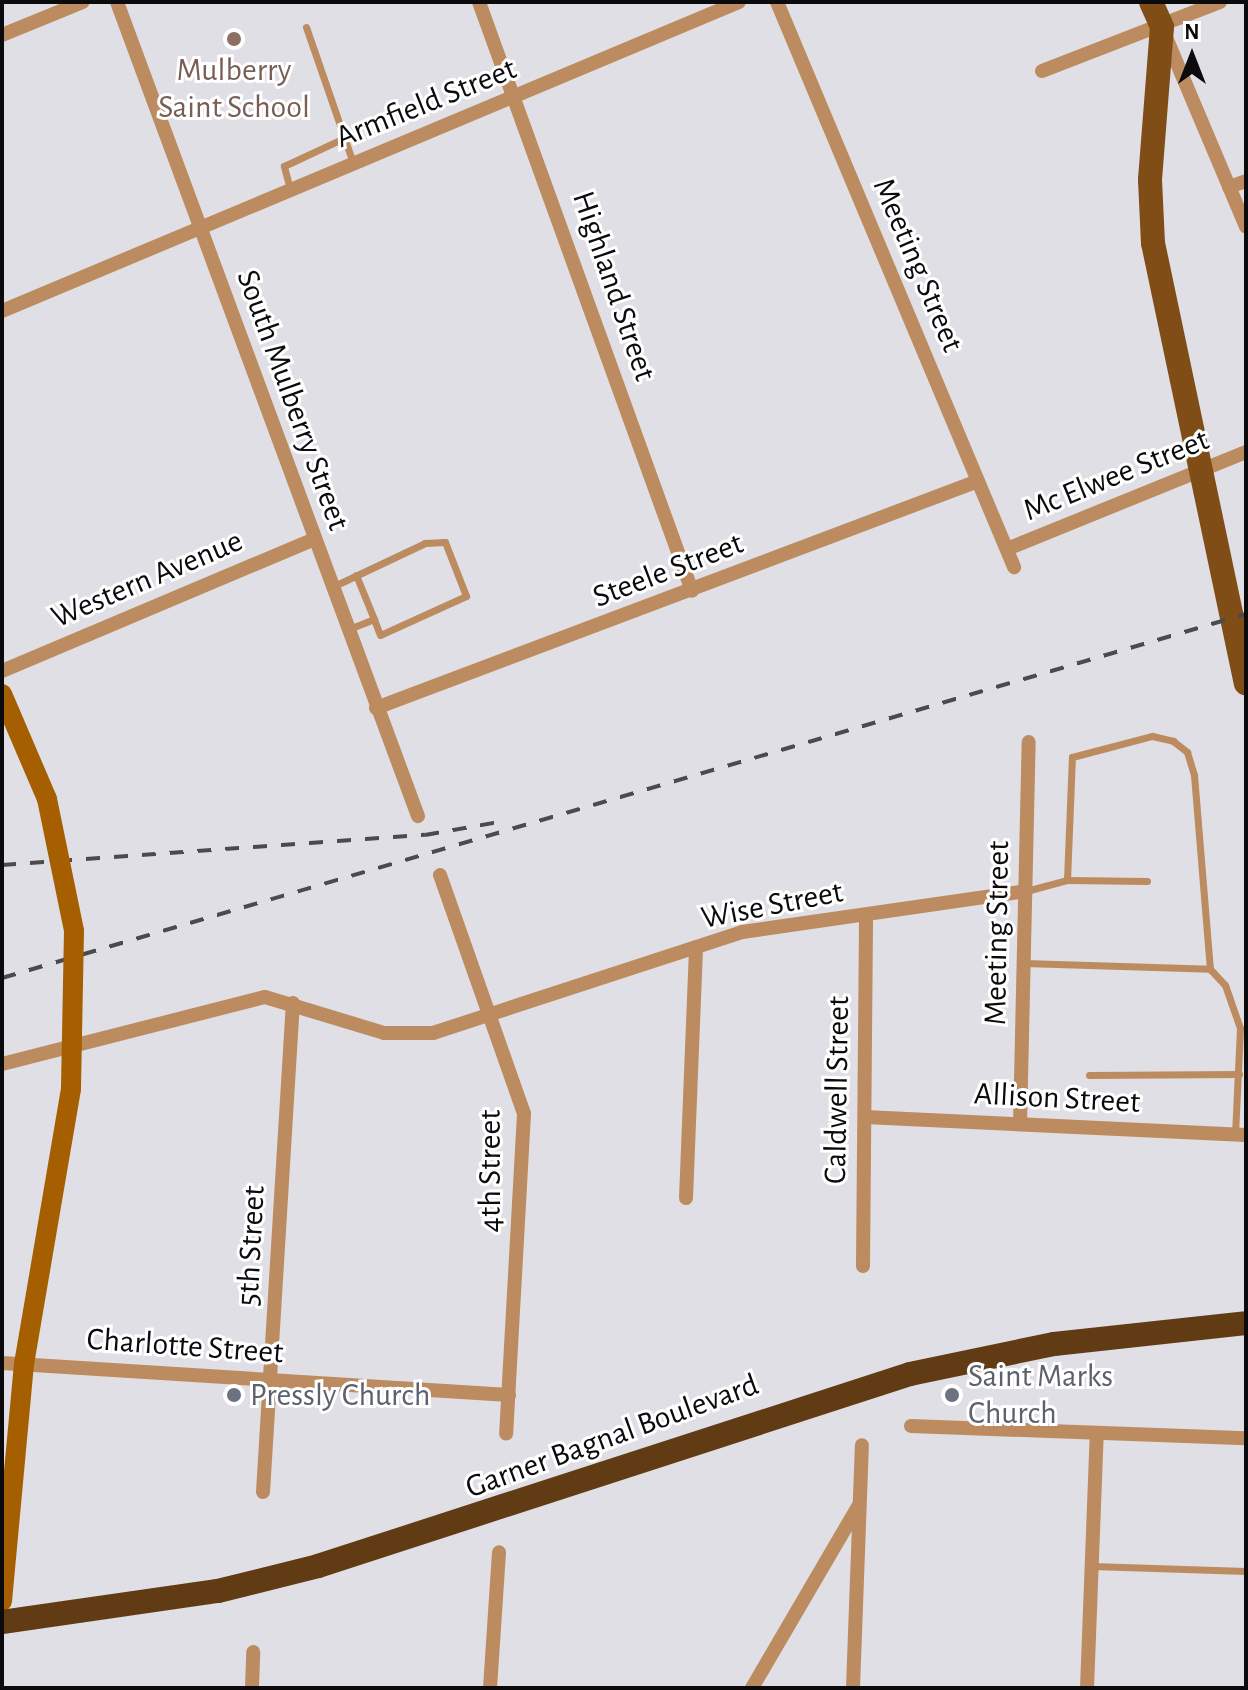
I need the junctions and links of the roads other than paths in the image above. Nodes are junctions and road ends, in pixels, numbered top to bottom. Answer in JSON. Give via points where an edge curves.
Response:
{"nodes":[{"id":1,"x":83,"y":2,"type":"edge"},
{"id":2,"x":117,"y":2,"type":"edge"},
{"id":3,"x":479,"y":2,"type":"edge"},
{"id":4,"x":739,"y":2,"type":"edge"},
{"id":5,"x":777,"y":2,"type":"edge"},
{"id":6,"x":1151,"y":2,"type":"edge"},
{"id":7,"x":1220,"y":2,"type":"edge"},
{"id":8,"x":306,"y":27,"type":"dead end"},
{"id":9,"x":1162,"y":27,"type":"junction"},
{"id":10,"x":2,"y":35,"type":"edge"},
{"id":11,"x":1042,"y":71,"type":"dead end"},
{"id":12,"x":517,"y":95,"type":"junction"},
{"id":13,"x":344,"y":138,"type":"junction"},
{"id":14,"x":353,"y":163,"type":"junction"},
{"id":15,"x":1246,"y":181,"type":"edge"},
{"id":16,"x":1229,"y":187,"type":"junction"},
{"id":17,"x":290,"y":189,"type":"junction"},
{"id":18,"x":199,"y":227,"type":"junction"},
{"id":19,"x":1246,"y":227,"type":"edge"},
{"id":20,"x":2,"y":311,"type":"edge"},
{"id":21,"x":1246,"y":452,"type":"edge"},
{"id":22,"x":1200,"y":471,"type":"junction"},
{"id":23,"x":978,"y":481,"type":"junction"},
{"id":24,"x":315,"y":539,"type":"junction"},
{"id":25,"x":1007,"y":549,"type":"junction"},
{"id":26,"x":1014,"y":567,"type":"dead end"},
{"id":27,"x":356,"y":575,"type":"junction"},
{"id":28,"x":332,"y":587,"type":"junction"},
{"id":29,"x":692,"y":591,"type":"junction"},
{"id":30,"x":374,"y":619,"type":"junction"},
{"id":31,"x":347,"y":630,"type":"junction"},
{"id":32,"x":2,"y":671,"type":"edge"},
{"id":33,"x":1246,"y":683,"type":"edge"},
{"id":34,"x":2,"y":694,"type":"edge"},
{"id":35,"x":376,"y":708,"type":"junction"},
{"id":36,"x":1029,"y":742,"type":"dead end"},
{"id":37,"x":418,"y":816,"type":"dead end"},
{"id":38,"x":440,"y":875,"type":"dead end"},
{"id":39,"x":1067,"y":880,"type":"junction"},
{"id":40,"x":1147,"y":881,"type":"dead end"},
{"id":41,"x":1026,"y":891,"type":"junction"},
{"id":42,"x":866,"y":915,"type":"junction"},
{"id":43,"x":696,"y":947,"type":"junction"},
{"id":44,"x":1024,"y":963,"type":"junction"},
{"id":45,"x":1210,"y":969,"type":"junction"},
{"id":46,"x":293,"y":1003,"type":"junction"},
{"id":47,"x":491,"y":1017,"type":"junction"},
{"id":48,"x":2,"y":1064,"type":"edge"},
{"id":49,"x":1239,"y":1074,"type":"junction"},
{"id":50,"x":1089,"y":1075,"type":"dead end"},
{"id":51,"x":865,"y":1117,"type":"junction"},
{"id":52,"x":1020,"y":1124,"type":"junction"},
{"id":53,"x":1241,"y":1135,"type":"edge"},
{"id":54,"x":686,"y":1198,"type":"dead end"},
{"id":55,"x":863,"y":1266,"type":"dead end"},
{"id":56,"x":1246,"y":1323,"type":"edge"},
{"id":57,"x":2,"y":1363,"type":"edge"},
{"id":58,"x":24,"y":1364,"type":"junction"},
{"id":59,"x":270,"y":1380,"type":"junction"},
{"id":60,"x":509,"y":1395,"type":"junction"},
{"id":61,"x":911,"y":1426,"type":"dead end"},
{"id":62,"x":506,"y":1433,"type":"dead end"},
{"id":63,"x":1097,"y":1433,"type":"junction"},
{"id":64,"x":1246,"y":1438,"type":"edge"},
{"id":65,"x":862,"y":1445,"type":"dead end"},
{"id":66,"x":263,"y":1492,"type":"dead end"},
{"id":67,"x":860,"y":1504,"type":"junction"},
{"id":68,"x":499,"y":1552,"type":"dead end"},
{"id":69,"x":1092,"y":1566,"type":"junction"},
{"id":70,"x":1246,"y":1571,"type":"edge"},
{"id":71,"x":2,"y":1601,"type":"edge"},
{"id":72,"x":2,"y":1622,"type":"edge"},
{"id":73,"x":253,"y":1652,"type":"dead end"},
{"id":74,"x":252,"y":1688,"type":"edge"},
{"id":75,"x":490,"y":1688,"type":"edge"},
{"id":76,"x":752,"y":1688,"type":"edge"},
{"id":77,"x":853,"y":1688,"type":"edge"},
{"id":78,"x":1087,"y":1688,"type":"edge"}],
"edges":[{"from":1,"to":10,"type":"street"},
{"from":2,"to":18,"type":"street","name":"South Mulberry Street"},
{"from":3,"to":12,"type":"street","name":"Highland Street"},
{"from":4,"to":12,"type":"street","name":"Armfield Street"},
{"from":5,"to":23,"type":"street","name":"Meeting Street"},
{"from":6,"to":9,"type":"main road"},
{"from":7,"to":9,"type":"street"},
{"from":8,"to":13,"type":"lane"},
{"from":9,"to":11,"type":"street"},
{"from":9,"to":16,"type":"street"},
{"from":9,"to":22,"type":"main road","via":[[1150,180],[1153,243]]},
{"from":12,"to":14,"type":"street","name":"Armfield Street"},
{"from":12,"to":29,"type":"street","name":"Highland Street"},
{"from":13,"to":14,"type":"lane"},
{"from":13,"to":17,"type":"lane","via":[[284,166]]},
{"from":14,"to":17,"type":"street","name":"Armfield Street"},
{"from":15,"to":16,"type":"street"},
{"from":16,"to":19,"type":"street"},
{"from":17,"to":18,"type":"street","name":"Armfield Street"},
{"from":18,"to":20,"type":"street","name":"Armfield Street"},
{"from":18,"to":24,"type":"street","name":"South Mulberry Street"},
{"from":21,"to":22,"type":"street","name":"Mc Elwee Street"},
{"from":22,"to":25,"type":"street","name":"Mc Elwee Street"},
{"from":22,"to":33,"type":"main road"},
{"from":23,"to":25,"type":"street","name":"Meeting Street"},
{"from":23,"to":29,"type":"street","name":"Steele Street"},
{"from":24,"to":28,"type":"street","name":"South Mulberry Street"},
{"from":24,"to":32,"type":"street","name":"Western Avenue"},
{"from":25,"to":26,"type":"street","name":"Meeting Street"},
{"from":27,"to":28,"type":"lane"},
{"from":27,"to":30,"type":"lane"},
{"from":27,"to":30,"type":"lane","via":[[425,543],[445,542],[466,596],[380,635]]},
{"from":28,"to":31,"type":"street","name":"South Mulberry Street"},
{"from":29,"to":35,"type":"street","name":"Steele Street"},
{"from":30,"to":31,"type":"lane"},
{"from":31,"to":35,"type":"street","name":"South Mulberry Street"},
{"from":34,"to":58,"type":"street","bridge":true,"via":[[47,799],[74,931],[71,1089]]},
{"from":35,"to":37,"type":"street","name":"South Mulberry Street"},
{"from":36,"to":41,"type":"street","name":"Meeting Street"},
{"from":38,"to":47,"type":"street","name":"4th Street"},
{"from":39,"to":40,"type":"lane"},
{"from":39,"to":41,"type":"lane"},
{"from":39,"to":45,"type":"lane","via":[[1072,757],[1152,736],[1173,741],[1187,752],[1194,775]]},
{"from":41,"to":42,"type":"street","name":"Wise Street"},
{"from":41,"to":44,"type":"street","name":"Meeting Street"},
{"from":42,"to":43,"type":"street","name":"Wise Street","via":[[752,930]]},
{"from":42,"to":51,"type":"street","name":"Caldwell Street"},
{"from":43,"to":47,"type":"street","name":"Wise Street"},
{"from":43,"to":54,"type":"street"},
{"from":44,"to":45,"type":"lane"},
{"from":44,"to":52,"type":"street","name":"Meeting Street"},
{"from":45,"to":49,"type":"lane","via":[[1225,985],[1240,1028]]},
{"from":46,"to":47,"type":"street","name":"Wise Street","via":[[384,1033],[433,1033]]},
{"from":46,"to":48,"type":"street","name":"Wise Street","via":[[230,1001]]},
{"from":46,"to":59,"type":"street","name":"5th Street"},
{"from":47,"to":60,"type":"street","name":"4th Street","via":[[524,1126]]},
{"from":49,"to":50,"type":"lane"},
{"from":49,"to":53,"type":"lane"},
{"from":51,"to":52,"type":"street","name":"Allison Street"},
{"from":51,"to":55,"type":"street","name":"Caldwell Street"},
{"from":52,"to":53,"type":"street","name":"Allison Street"},
{"from":56,"to":72,"type":"highway","name":"Garner Bagnal Boulevard","via":[[1068,1342],[910,1374],[318,1566],[218,1591]]},
{"from":57,"to":58,"type":"street","name":"Charlotte Street"},
{"from":58,"to":59,"type":"street","name":"Charlotte Street"},
{"from":58,"to":71,"type":"street"},
{"from":59,"to":60,"type":"street","name":"Charlotte Street"},
{"from":59,"to":66,"type":"street","name":"5th Street"},
{"from":60,"to":62,"type":"street","name":"4th Street"},
{"from":61,"to":63,"type":"street"},
{"from":63,"to":64,"type":"street"},
{"from":63,"to":69,"type":"street"},
{"from":65,"to":67,"type":"street"},
{"from":67,"to":76,"type":"street"},
{"from":67,"to":77,"type":"street"},
{"from":68,"to":75,"type":"street"},
{"from":69,"to":70,"type":"lane"},
{"from":69,"to":78,"type":"street"},
{"from":73,"to":74,"type":"street"}]}
